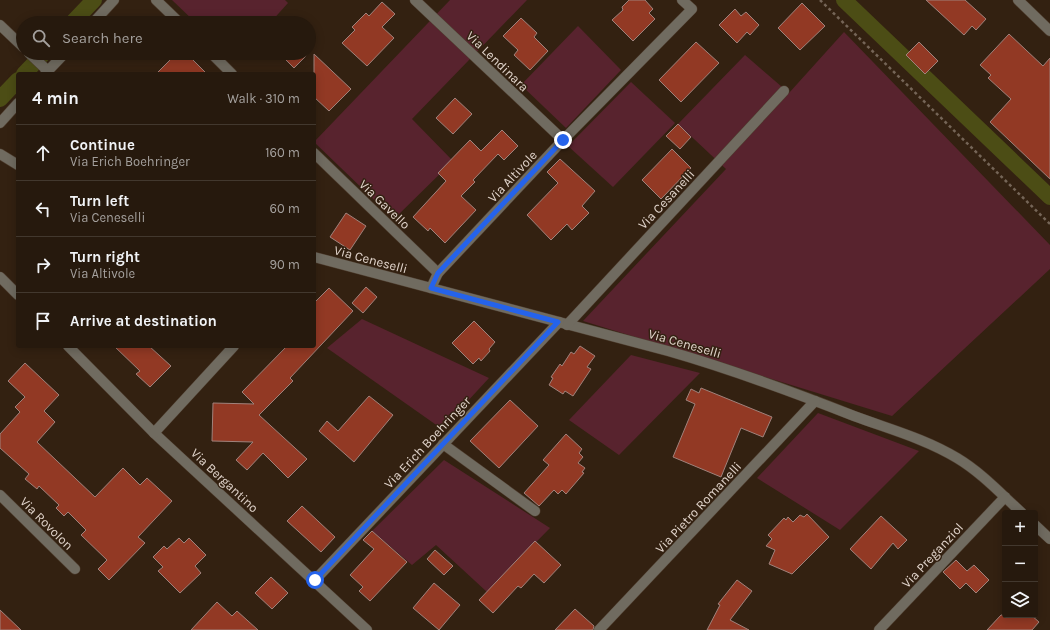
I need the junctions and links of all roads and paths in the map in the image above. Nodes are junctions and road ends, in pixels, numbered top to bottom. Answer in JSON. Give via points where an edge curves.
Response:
{"nodes":[{"id":1,"x":114,"y":0,"type":"edge"},
{"id":2,"x":156,"y":0,"type":"edge"},
{"id":3,"x":415,"y":0,"type":"edge"},
{"id":4,"x":682,"y":0,"type":"edge"},
{"id":5,"x":820,"y":0,"type":"edge"},
{"id":6,"x":1018,"y":0,"type":"edge"},
{"id":7,"x":99,"y":16,"type":"edge"},
{"id":8,"x":173,"y":16,"type":"edge"},
{"id":9,"x":0,"y":25,"type":"edge"},
{"id":10,"x":1050,"y":31,"type":"edge"},
{"id":11,"x":16,"y":40,"type":"edge"},
{"id":12,"x":36,"y":60,"type":"edge"},
{"id":13,"x":57,"y":60,"type":"edge"},
{"id":14,"x":218,"y":60,"type":"edge"},
{"id":15,"x":45,"y":70,"type":"edge"},
{"id":16,"x":230,"y":72,"type":"edge"},
{"id":17,"x":784,"y":91,"type":"dead end"},
{"id":18,"x":16,"y":105,"type":"edge"},
{"id":19,"x":0,"y":123,"type":"edge"},
{"id":20,"x":563,"y":140,"type":"junction"},
{"id":21,"x":0,"y":154,"type":"edge"},
{"id":22,"x":316,"y":155,"type":"edge"},
{"id":23,"x":16,"y":164,"type":"edge"},
{"id":24,"x":1050,"y":224,"type":"edge"},
{"id":25,"x":316,"y":258,"type":"edge"},
{"id":26,"x":438,"y":273,"type":"junction"},
{"id":27,"x":0,"y":277,"type":"edge"},
{"id":28,"x":431,"y":288,"type":"junction"},
{"id":29,"x":16,"y":293,"type":"edge"},
{"id":30,"x":563,"y":323,"type":"junction"},
{"id":31,"x":70,"y":348,"type":"edge"},
{"id":32,"x":232,"y":348,"type":"edge"},
{"id":33,"x":815,"y":401,"type":"junction"},
{"id":34,"x":154,"y":433,"type":"junction"},
{"id":35,"x":443,"y":444,"type":"junction"},
{"id":36,"x":0,"y":495,"type":"edge"},
{"id":37,"x":1005,"y":497,"type":"junction"},
{"id":38,"x":1019,"y":510,"type":"edge"},
{"id":39,"x":535,"y":511,"type":"dead end"},
{"id":40,"x":1038,"y":528,"type":"edge"},
{"id":41,"x":1050,"y":539,"type":"edge"},
{"id":42,"x":75,"y":569,"type":"dead end"},
{"id":43,"x":315,"y":580,"type":"junction"},
{"id":44,"x":367,"y":630,"type":"edge"},
{"id":45,"x":599,"y":630,"type":"edge"},
{"id":46,"x":879,"y":630,"type":"edge"}],
"edges":[{"from":1,"to":7,"type":"street"},
{"from":2,"to":8,"type":"street"},
{"from":3,"to":20,"type":"street","name":"Via Lendinara"},
{"from":4,"to":20,"type":"street","name":"Via Altivole","via":[[692,9]]},
{"from":5,"to":24,"type":"path"},
{"from":6,"to":10,"type":"street"},
{"from":9,"to":11,"type":"street"},
{"from":12,"to":15,"type":"street"},
{"from":13,"to":15,"type":"street"},
{"from":14,"to":16,"type":"street"},
{"from":17,"to":30,"type":"street","name":"Via Cesanelli"},
{"from":18,"to":19,"type":"street"},
{"from":20,"to":26,"type":"street","name":"Via Altivole"},
{"from":21,"to":23,"type":"street"},
{"from":22,"to":26,"type":"street","name":"Via Gavello"},
{"from":25,"to":28,"type":"street","name":"Via Ceneselli"},
{"from":26,"to":28,"type":"street","name":"Via Altivole"},
{"from":27,"to":29,"type":"street"},
{"from":28,"to":30,"type":"street","name":"Via Ceneselli"},
{"from":30,"to":33,"type":"street","name":"Via Ceneselli","via":[[684,356]]},
{"from":30,"to":35,"type":"street","name":"Via Erich Boehringer"},
{"from":31,"to":34,"type":"street","name":"Via Bergantino"},
{"from":32,"to":34,"type":"street"},
{"from":33,"to":37,"type":"street","name":"Via Ceneselli","via":[[942,450],[978,472]]},
{"from":33,"to":45,"type":"street","name":"Via Pietro Romanelli"},
{"from":34,"to":43,"type":"street","name":"Via Bergantino"},
{"from":35,"to":39,"type":"street"},
{"from":35,"to":43,"type":"street","name":"Via Erich Boehringer"},
{"from":36,"to":42,"type":"street","name":"Via Rovolon"},
{"from":37,"to":38,"type":"street","name":"Via Ceneselli"},
{"from":37,"to":46,"type":"street","name":"Via Preganziol"},
{"from":40,"to":41,"type":"street"},
{"from":43,"to":44,"type":"street","name":"Via Bergantino"}]}
